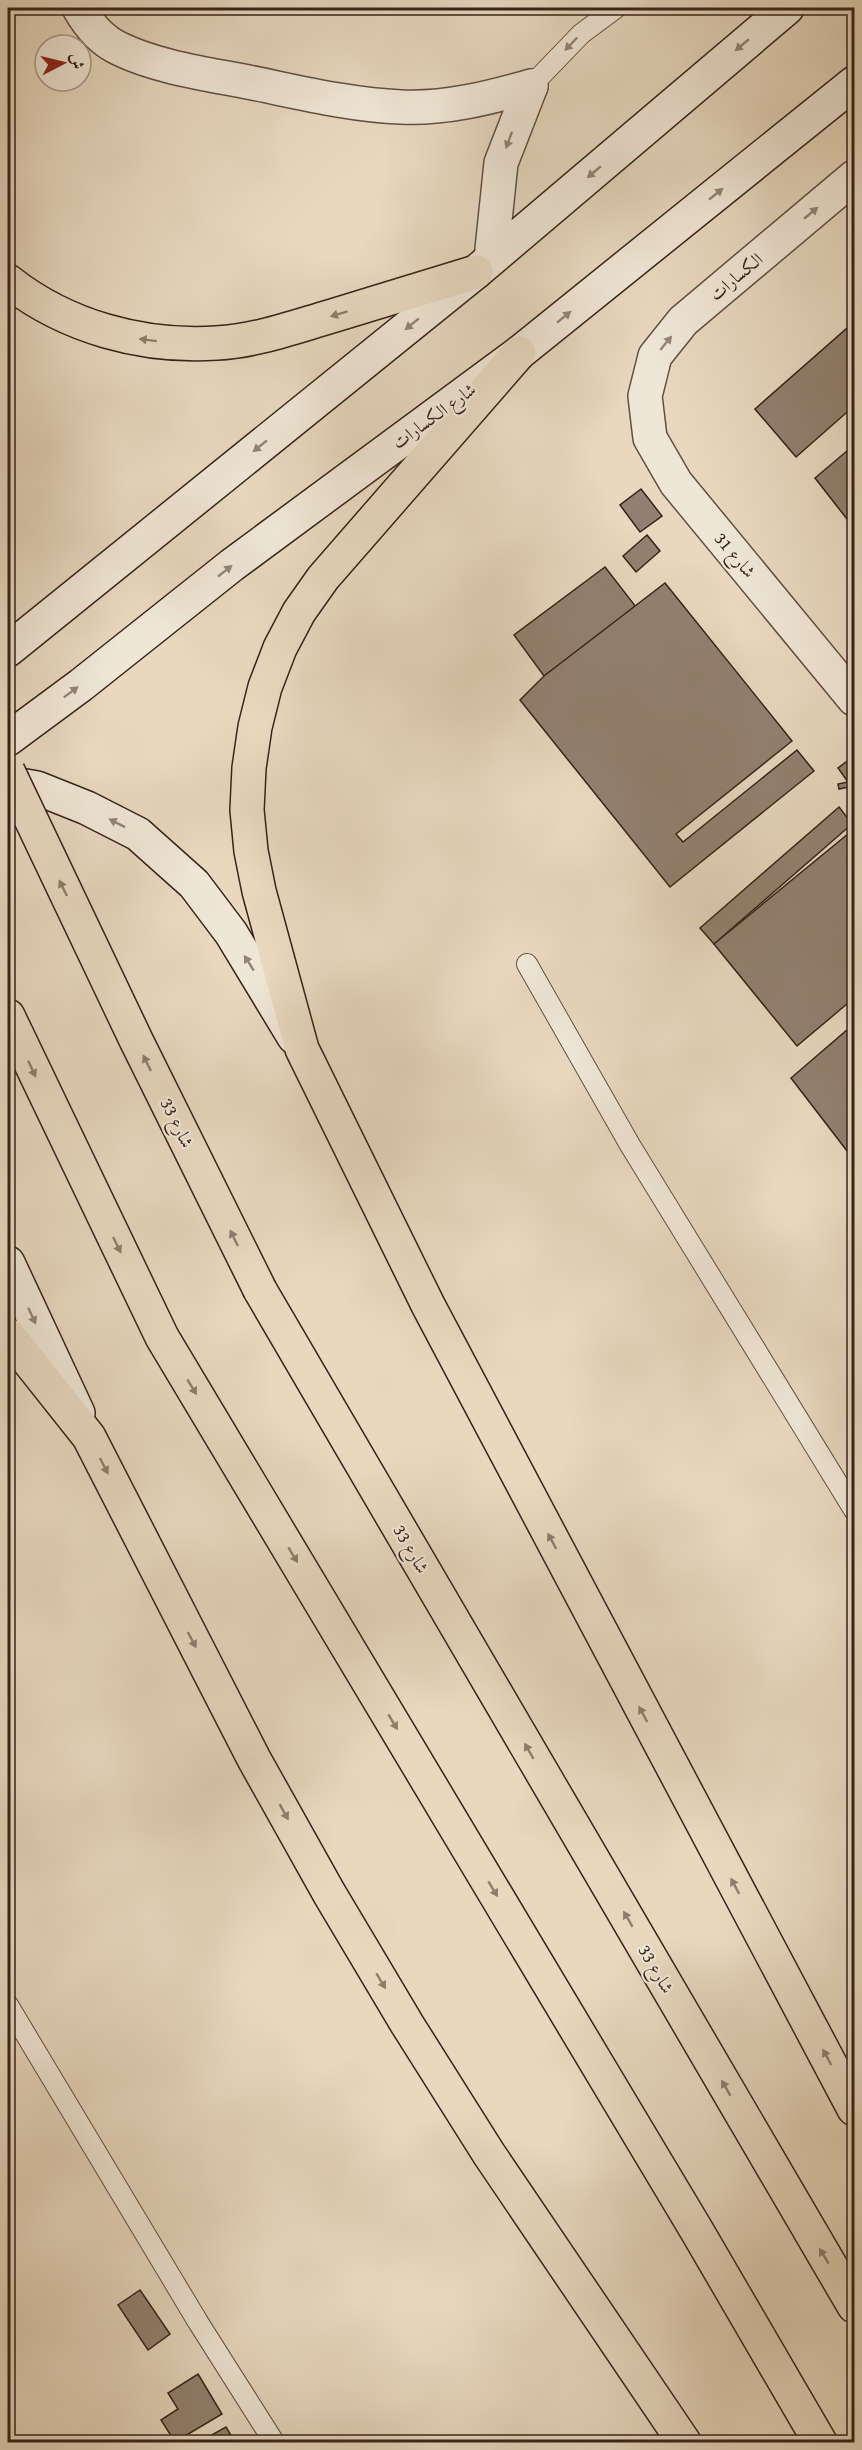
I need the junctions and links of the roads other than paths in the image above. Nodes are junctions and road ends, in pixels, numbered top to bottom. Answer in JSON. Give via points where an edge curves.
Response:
{"nodes":[{"id":1,"x":79,"y":8,"type":"edge"},
{"id":2,"x":616,"y":8,"type":"edge"},
{"id":3,"x":787,"y":8,"type":"edge"},
{"id":4,"x":855,"y":83,"type":"edge"},
{"id":5,"x":531,"y":86,"type":"junction"},
{"id":6,"x":855,"y":177,"type":"edge"},
{"id":7,"x":483,"y":266,"type":"junction"},
{"id":8,"x":8,"y":281,"type":"edge"},
{"id":9,"x":519,"y":353,"type":"junction"},
{"id":10,"x":645,"y":396,"type":"joint"},
{"id":11,"x":8,"y":650,"type":"edge"},
{"id":12,"x":855,"y":699,"type":"edge"},
{"id":13,"x":15,"y":728,"type":"edge"},
{"id":14,"x":8,"y":771,"type":"edge"},
{"id":15,"x":8,"y":783,"type":"edge"},
{"id":16,"x":527,"y":964,"type":"dead end"},
{"id":17,"x":8,"y":1016,"type":"edge"},
{"id":18,"x":302,"y":1049,"type":"junction"},
{"id":19,"x":8,"y":1263,"type":"edge"},
{"id":20,"x":8,"y":1335,"type":"edge"},
{"id":21,"x":89,"y":1437,"type":"junction"},
{"id":22,"x":855,"y":1510,"type":"edge"},
{"id":23,"x":8,"y":2005,"type":"edge"},
{"id":24,"x":855,"y":2109,"type":"edge"},
{"id":25,"x":855,"y":2306,"type":"edge"},
{"id":26,"x":274,"y":2442,"type":"edge"},
{"id":27,"x":684,"y":2442,"type":"edge"},
{"id":28,"x":820,"y":2442,"type":"edge"}],
"edges":[{"from":1,"to":5,"type":"street","via":[[98,34],[120,49],[156,62],[300,92],[402,107],[464,102]]},
{"from":2,"to":5,"type":"lane","one_way":true,"via":[[581,34]]},
{"from":3,"to":7,"type":"street","one_way":true},
{"from":9,"to":4,"type":"street","name":"شارع الكسارات","one_way":true},
{"from":5,"to":7,"type":"street","one_way":true,"via":[[501,163]]},
{"from":10,"to":6,"type":"street","name":"الكسارات","one_way":true,"via":[[655,356],[683,321]]},
{"from":7,"to":8,"type":"highway","one_way":true,"via":[[259,337],[217,344],[134,339],[93,327],[56,312]]},
{"from":7,"to":11,"type":"street","one_way":true},
{"from":13,"to":9,"type":"street","name":"شارع الكسارات","one_way":true},
{"from":9,"to":18,"type":"highway","via":[[323,578],[280,648],[266,687],[255,727],[247,810],[259,891]]},
{"from":10,"to":12,"type":"street","name":"شارع 31","via":[[650,438],[676,483]]},
{"from":25,"to":14,"type":"highway","name":"شارع 33","one_way":true,"bridge":true,"via":[[260,1290]]},
{"from":18,"to":15,"type":"street","one_way":true,"via":[[231,933],[194,884],[138,834],[38,788]]},
{"from":16,"to":22,"type":"lane","via":[[630,1145]]},
{"from":17,"to":28,"type":"highway","one_way":true,"via":[[162,1337]]},
{"from":24,"to":18,"type":"highway","one_way":true,"via":[[428,1305]]},
{"from":19,"to":21,"type":"street","one_way":true},
{"from":20,"to":21,"type":"highway"},
{"from":21,"to":27,"type":"highway","one_way":true,"via":[[211,1676],[329,1893],[489,2154]]},
{"from":23,"to":26,"type":"lane"}]}
